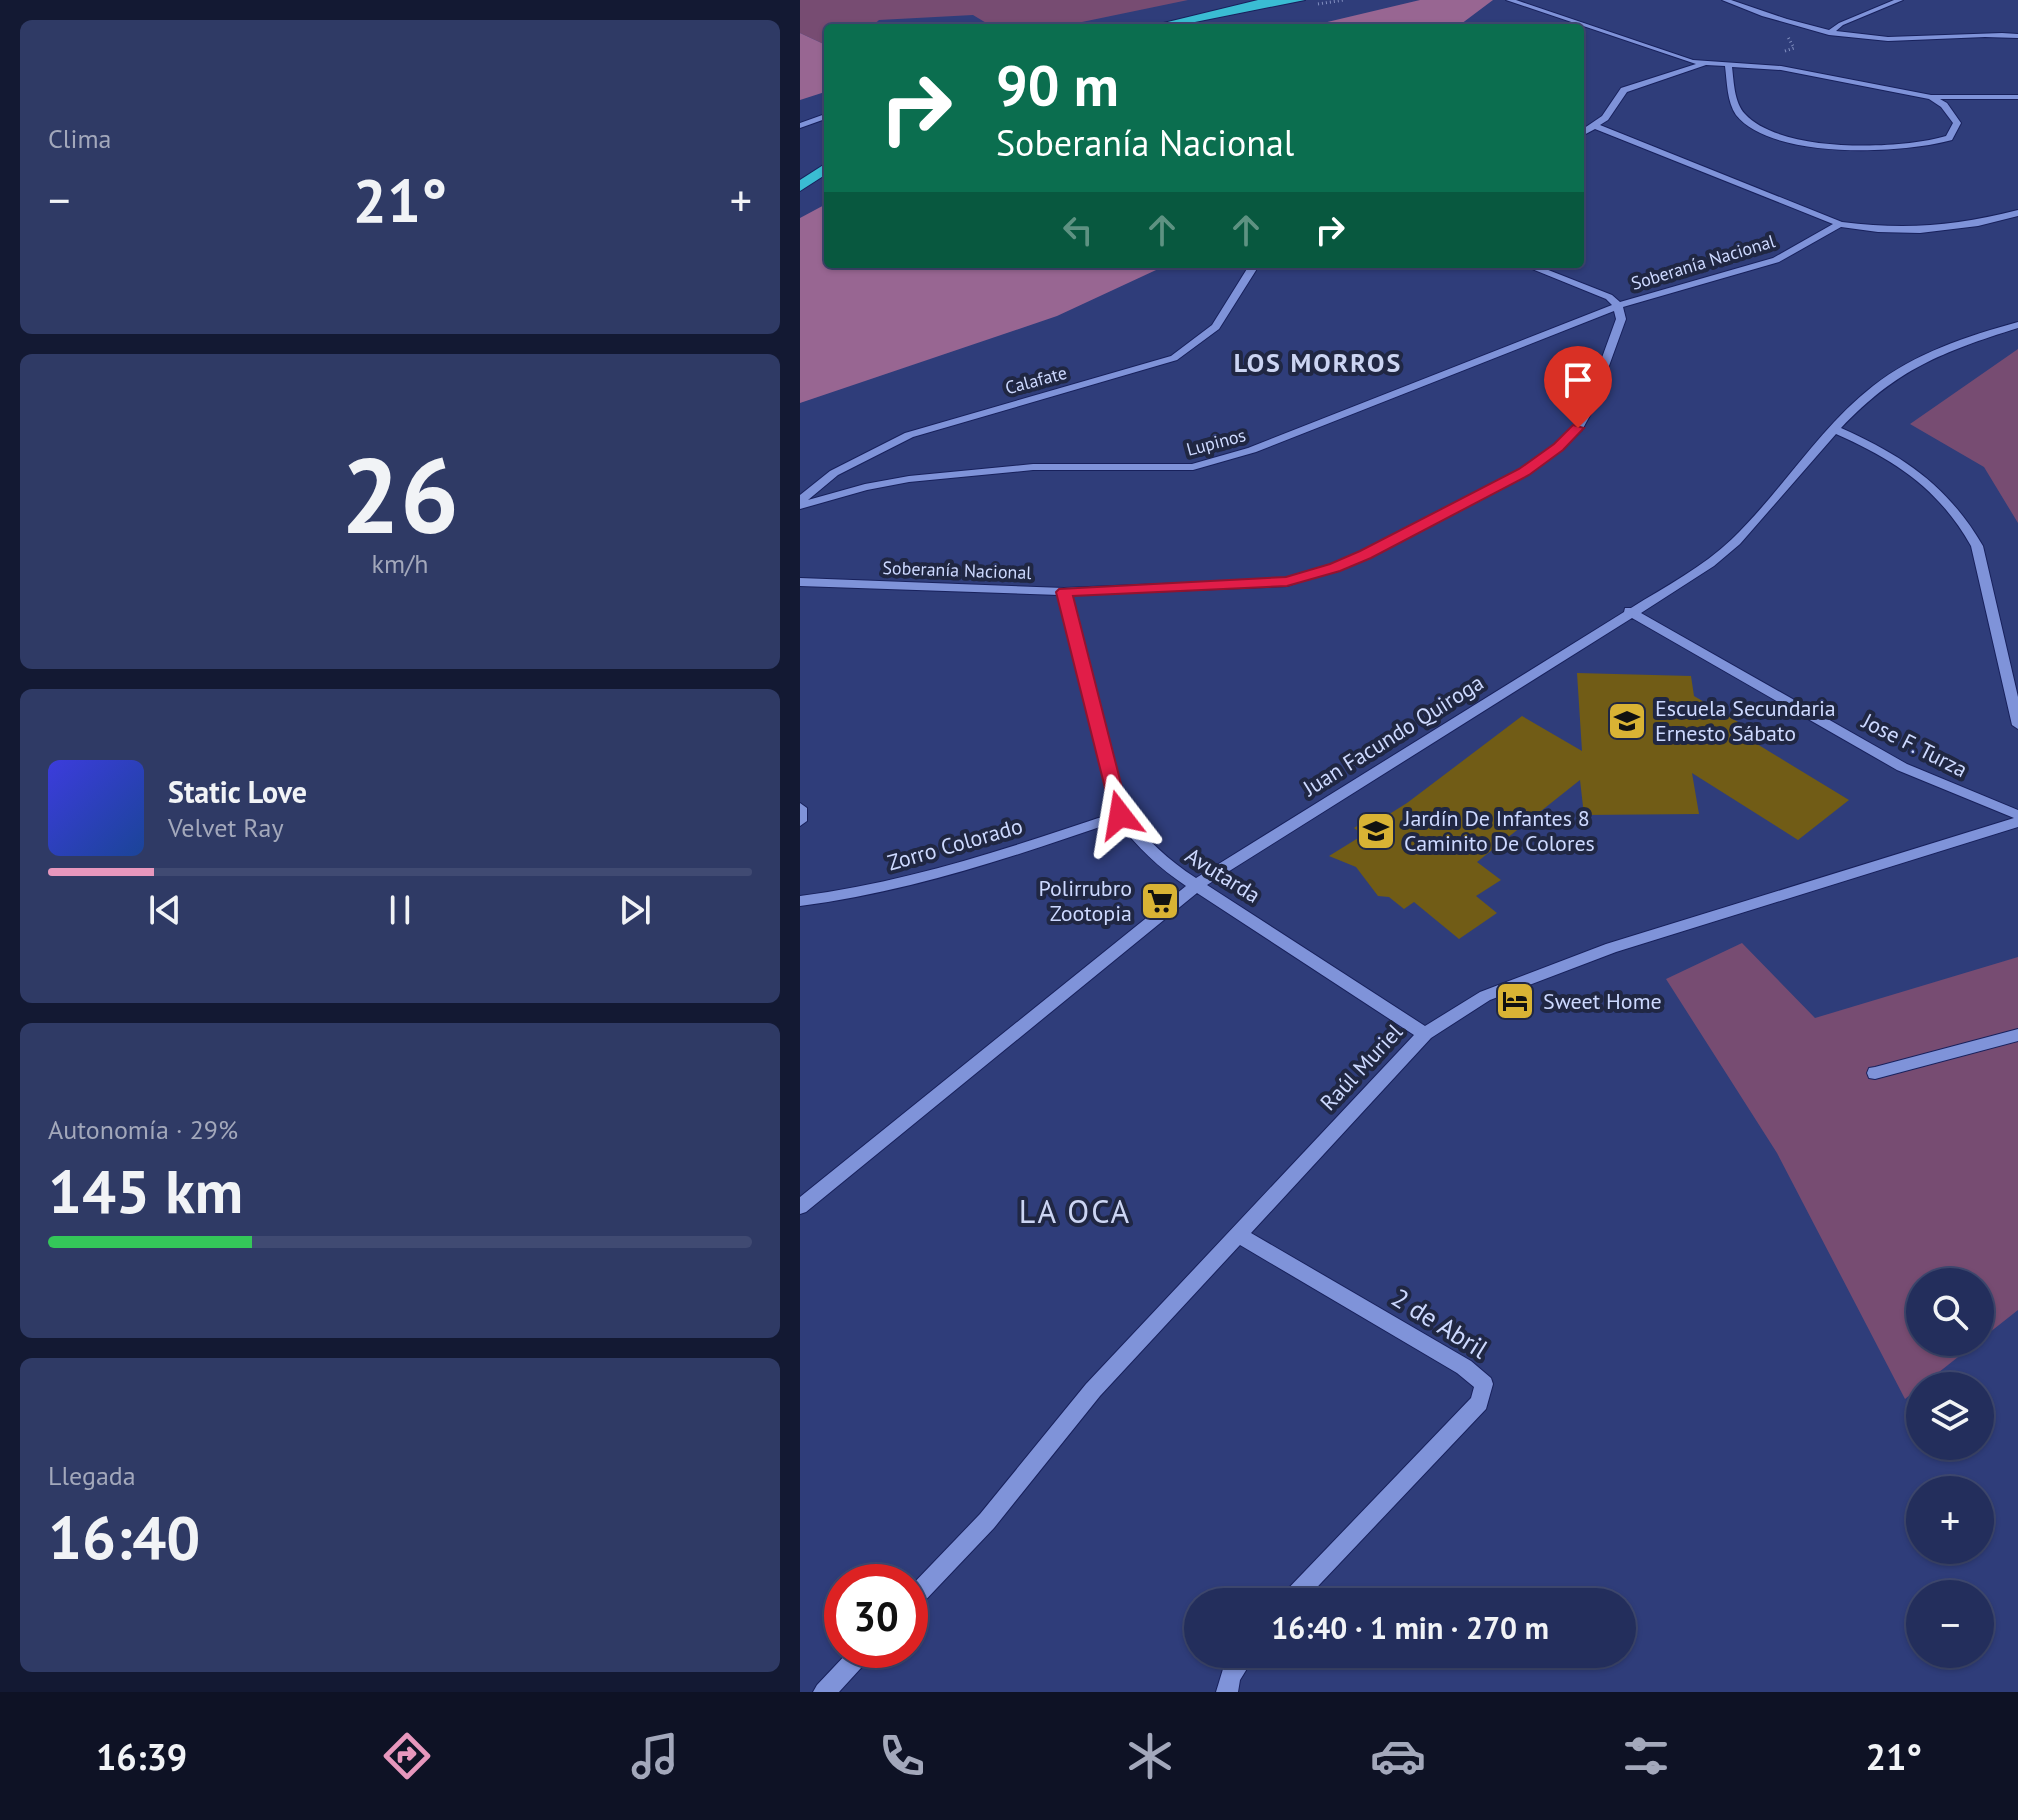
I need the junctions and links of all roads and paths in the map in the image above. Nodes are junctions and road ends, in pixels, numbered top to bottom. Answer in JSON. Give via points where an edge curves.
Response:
{"nodes":[{"id":1,"x":1274,"y":0,"type":"edge"},
{"id":2,"x":1299,"y":0,"type":"edge"},
{"id":3,"x":1509,"y":0,"type":"edge"},
{"id":4,"x":1900,"y":0,"type":"edge"},
{"id":5,"x":1731,"y":1,"type":"edge"},
{"id":6,"x":1203,"y":16,"type":"junction"},
{"id":7,"x":1167,"y":24,"type":"edge"},
{"id":8,"x":1579,"y":24,"type":"edge"},
{"id":9,"x":1584,"y":26,"type":"edge"},
{"id":10,"x":1798,"y":26,"type":"junction"},
{"id":11,"x":1829,"y":33,"type":"junction"},
{"id":12,"x":2017,"y":34,"type":"edge"},
{"id":13,"x":1706,"y":63,"type":"junction"},
{"id":14,"x":1728,"y":65,"type":"junction"},
{"id":15,"x":1749,"y":65,"type":"junction"},
{"id":16,"x":1931,"y":97,"type":"junction"},
{"id":17,"x":2018,"y":97,"type":"edge"},
{"id":18,"x":824,"y":117,"type":"edge"},
{"id":19,"x":800,"y":126,"type":"edge"},
{"id":20,"x":1595,"y":126,"type":"junction"},
{"id":21,"x":1584,"y":133,"type":"edge"},
{"id":22,"x":824,"y":169,"type":"edge"},
{"id":23,"x":800,"y":187,"type":"edge"},
{"id":24,"x":2018,"y":213,"type":"edge"},
{"id":25,"x":1840,"y":224,"type":"junction"},
{"id":26,"x":1253,"y":268,"type":"edge"},
{"id":27,"x":1535,"y":268,"type":"edge"},
{"id":28,"x":1618,"y":306,"type":"junction"},
{"id":29,"x":2018,"y":325,"type":"edge"},
{"id":30,"x":1836,"y":430,"type":"junction"},
{"id":31,"x":800,"y":504,"type":"edge"},
{"id":32,"x":801,"y":582,"type":"edge"},
{"id":33,"x":1064,"y":592,"type":"junction"},
{"id":34,"x":1629,"y":611,"type":"junction"},
{"id":35,"x":2018,"y":722,"type":"edge"},
{"id":36,"x":800,"y":808,"type":"edge"},
{"id":37,"x":1120,"y":815,"type":"junction"},
{"id":38,"x":2018,"y":815,"type":"edge"},
{"id":39,"x":800,"y":821,"type":"edge"},
{"id":40,"x":2018,"y":822,"type":"edge"},
{"id":41,"x":1198,"y":884,"type":"junction"},
{"id":42,"x":800,"y":901,"type":"edge"},
{"id":43,"x":1425,"y":1034,"type":"junction"},
{"id":44,"x":2018,"y":1035,"type":"edge"},
{"id":45,"x":1875,"y":1073,"type":"dead end"},
{"id":46,"x":800,"y":1207,"type":"edge"},
{"id":47,"x":1237,"y":1234,"type":"junction"},
{"id":48,"x":928,"y":1583,"type":"edge"},
{"id":49,"x":1302,"y":1588,"type":"edge"},
{"id":50,"x":847,"y":1668,"type":"edge"},
{"id":51,"x":1236,"y":1668,"type":"edge"},
{"id":52,"x":824,"y":1692,"type":"edge"},
{"id":53,"x":1227,"y":1692,"type":"edge"}],
"edges":[{"from":1,"to":6,"type":"highway"},
{"from":2,"to":6,"type":"highway"},
{"from":3,"to":8,"type":"street"},
{"from":4,"to":11,"type":"street"},
{"from":5,"to":10,"type":"street"},
{"from":6,"to":7,"type":"highway"},
{"from":9,"to":13,"type":"street"},
{"from":10,"to":11,"type":"street"},
{"from":10,"to":15,"type":"path","via":[[1783,29],[1794,48]]},
{"from":11,"to":12,"type":"street","via":[[1891,39]]},
{"from":13,"to":14,"type":"street"},
{"from":13,"to":20,"type":"street","via":[[1624,90]]},
{"from":14,"to":15,"type":"street"},
{"from":14,"to":16,"type":"street","via":[[1738,111],[1759,130],[1840,147],[1916,147],[1949,138],[1957,123]]},
{"from":15,"to":16,"type":"street"},
{"from":16,"to":17,"type":"street"},
{"from":18,"to":19,"type":"street"},
{"from":20,"to":21,"type":"street"},
{"from":20,"to":25,"type":"street"},
{"from":22,"to":23,"type":"highway"},
{"from":24,"to":25,"type":"street","via":[[1920,230]]},
{"from":25,"to":28,"type":"street","name":"Soberanía Nacional","via":[[1776,260]]},
{"from":26,"to":31,"type":"street","name":"Calafate","via":[[1216,327],[1174,358],[909,435],[834,473]]},
{"from":27,"to":28,"type":"street","via":[[1609,297]]},
{"from":28,"to":31,"type":"street","name":"Lupinos","via":[[1252,450],[1193,467],[983,470],[865,487]]},
{"from":28,"to":33,"type":"street","name":"Soberanía Nacional","via":[[1621,319],[1588,410],[1559,447],[1524,472],[1366,555],[1287,582]]},
{"from":29,"to":30,"type":"street","name":"Juan Facundo Quiroga","via":[[1905,369]]},
{"from":30,"to":34,"type":"street","name":"Juan Facundo Quiroga","via":[[1733,546]]},
{"from":30,"to":35,"type":"street","via":[[1912,470],[1936,489],[1968,528],[1977,546]]},
{"from":32,"to":33,"type":"street","name":"Soberanía Nacional"},
{"from":33,"to":37,"type":"street","name":"Avutarda"},
{"from":34,"to":38,"type":"street","name":"Jose F. Turza","via":[[1902,767]]},
{"from":34,"to":41,"type":"street","name":"Juan Facundo Quiroga"},
{"from":36,"to":39,"type":"street"},
{"from":37,"to":41,"type":"street","name":"Avutarda","via":[[1168,867]]},
{"from":37,"to":42,"type":"street","name":"Zorro Colorado","via":[[901,884]]},
{"from":40,"to":43,"type":"street","name":"Raúl Muriel","via":[[1598,952],[1485,996]]},
{"from":41,"to":43,"type":"street","name":"Avutarda"},
{"from":41,"to":46,"type":"street","name":"Juan Facundo Quiroga"},
{"from":43,"to":47,"type":"street","name":"Raúl Muriel"},
{"from":44,"to":45,"type":"street"},
{"from":47,"to":48,"type":"street","name":"Raúl Muriel","via":[[1093,1390],[987,1521]]},
{"from":47,"to":49,"type":"street","name":"2 de Abril","via":[[1464,1367],[1484,1384],[1479,1403]]},
{"from":50,"to":52,"type":"street"},
{"from":51,"to":53,"type":"street"}]}
